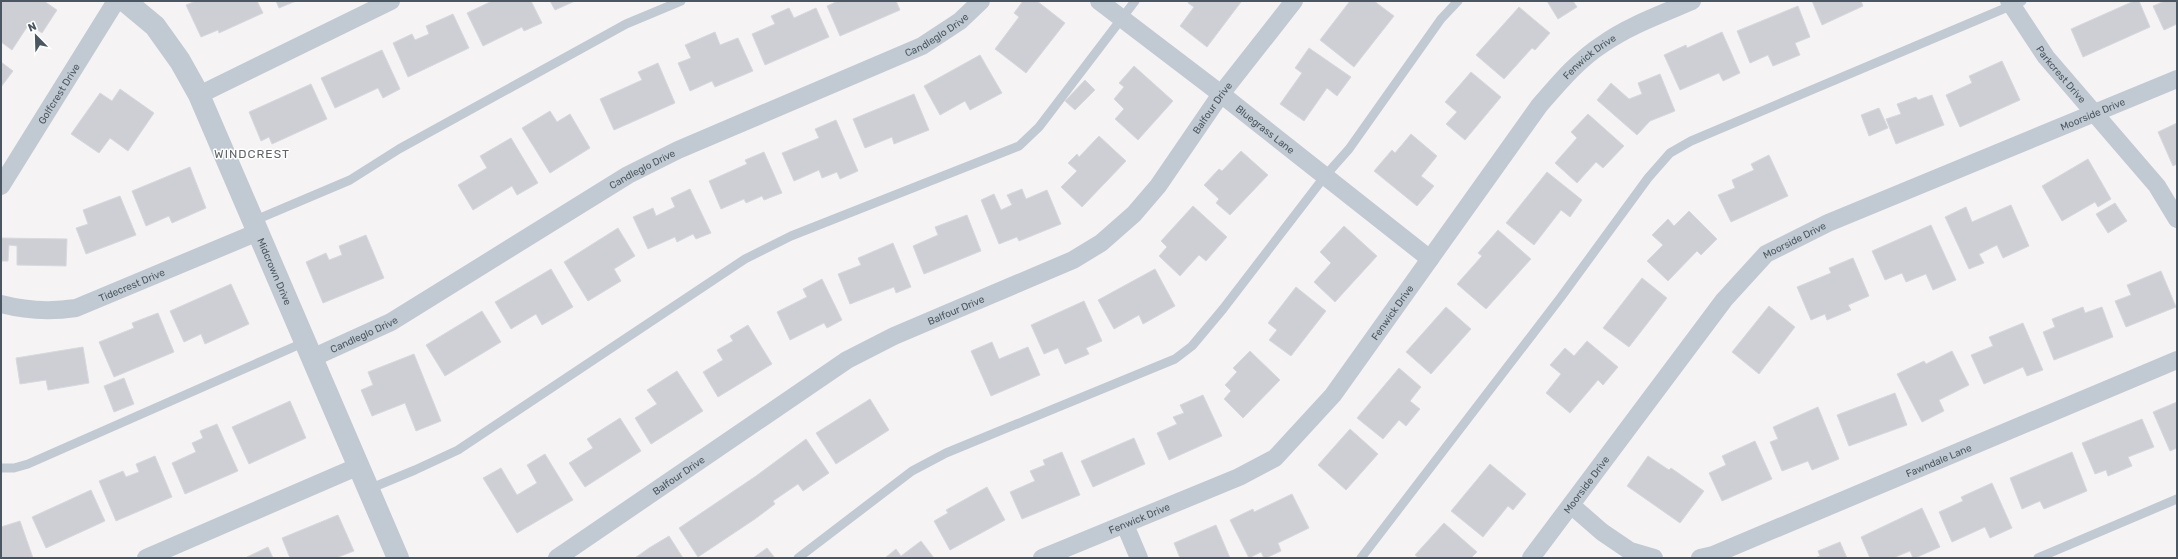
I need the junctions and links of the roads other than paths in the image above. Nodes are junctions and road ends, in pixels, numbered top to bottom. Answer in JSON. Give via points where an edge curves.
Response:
{"nodes":[{"id":1,"x":116,"y":1,"type":"edge"},
{"id":2,"x":126,"y":1,"type":"edge"},
{"id":3,"x":391,"y":1,"type":"edge"},
{"id":4,"x":680,"y":1,"type":"edge"},
{"id":5,"x":981,"y":1,"type":"edge"},
{"id":6,"x":1099,"y":1,"type":"edge"},
{"id":7,"x":1135,"y":1,"type":"edge"},
{"id":8,"x":1294,"y":1,"type":"edge"},
{"id":9,"x":1458,"y":1,"type":"edge"},
{"id":10,"x":1692,"y":1,"type":"edge"},
{"id":11,"x":2014,"y":3,"type":"edge"},
{"id":12,"x":1122,"y":18,"type":"junction"},
{"id":13,"x":2177,"y":79,"type":"edge"},
{"id":14,"x":1221,"y":94,"type":"junction"},
{"id":15,"x":199,"y":95,"type":"junction"},
{"id":16,"x":2094,"y":114,"type":"junction"},
{"id":17,"x":1325,"y":176,"type":"junction"},
{"id":18,"x":1,"y":186,"type":"edge"},
{"id":19,"x":2177,"y":219,"type":"edge"},
{"id":20,"x":255,"y":227,"type":"junction"},
{"id":21,"x":1430,"y":259,"type":"junction"},
{"id":22,"x":1,"y":304,"type":"edge"},
{"id":23,"x":309,"y":350,"type":"junction"},
{"id":24,"x":2177,"y":360,"type":"edge"},
{"id":25,"x":359,"y":466,"type":"junction"},
{"id":26,"x":1,"y":468,"type":"edge"},
{"id":27,"x":369,"y":489,"type":"junction"},
{"id":28,"x":2177,"y":499,"type":"edge"},
{"id":29,"x":1571,"y":505,"type":"junction"},
{"id":30,"x":1125,"y":525,"type":"junction"},
{"id":31,"x":146,"y":558,"type":"edge"},
{"id":32,"x":398,"y":558,"type":"edge"},
{"id":33,"x":557,"y":558,"type":"edge"},
{"id":34,"x":798,"y":558,"type":"edge"},
{"id":35,"x":1042,"y":558,"type":"edge"},
{"id":36,"x":1139,"y":558,"type":"edge"},
{"id":37,"x":1362,"y":558,"type":"edge"},
{"id":38,"x":1531,"y":558,"type":"edge"},
{"id":39,"x":1654,"y":558,"type":"edge"},
{"id":40,"x":1700,"y":558,"type":"edge"},
{"id":41,"x":2038,"y":558,"type":"edge"}],
"edges":[{"from":1,"to":18,"type":"street","name":"Golfcrest Drive"},
{"from":2,"to":15,"type":"street","name":"Midcrown Drive","via":[[155,26],[180,61]]},
{"from":3,"to":15,"type":"street"},
{"from":4,"to":20,"type":"lane","via":[[603,36],[399,149],[350,180]]},
{"from":5,"to":23,"type":"street","name":"Candleglo Drive","via":[[960,21],[922,46],[678,150],[628,175],[391,322]]},
{"from":6,"to":12,"type":"street","name":"Bluegrass Lane"},
{"from":7,"to":12,"type":"lane"},
{"from":8,"to":14,"type":"street","name":"Balfour Drive"},
{"from":9,"to":17,"type":"lane","via":[[1441,19],[1349,149]]},
{"from":10,"to":21,"type":"street","name":"Fenwick Drive","via":[[1602,44],[1563,79],[1539,106]]},
{"from":11,"to":16,"type":"street","name":"Parkcrest Drive","via":[[2046,57]]},
{"from":11,"to":37,"type":"lane","via":[[1691,141],[1670,153],[1648,178]]},
{"from":12,"to":14,"type":"street","name":"Bluegrass Lane"},
{"from":12,"to":27,"type":"lane","via":[[1039,128],[1019,146],[791,236],[745,259],[458,450]]},
{"from":13,"to":16,"type":"street","name":"Moorside Drive"},
{"from":14,"to":17,"type":"street","name":"Bluegrass Lane"},
{"from":14,"to":33,"type":"street","name":"Balfour Drive","via":[[1158,186],[1134,214],[1101,243],[1074,260],[894,336],[847,360]]},
{"from":15,"to":20,"type":"street","name":"Midcrown Drive"},
{"from":16,"to":19,"type":"street","name":"Parkcrest Drive","via":[[2157,186]]},
{"from":16,"to":29,"type":"street","name":"Moorside Drive","via":[[1828,222],[1766,254],[1724,300]]},
{"from":17,"to":21,"type":"street","name":"Bluegrass Lane"},
{"from":17,"to":34,"type":"lane","via":[[1223,309],[1192,346],[1175,359],[946,453],[912,471]]},
{"from":20,"to":22,"type":"street","name":"Tidecrest Drive","via":[[76,308],[49,312],[23,310]]},
{"from":20,"to":23,"type":"street","name":"Midcrown Drive"},
{"from":21,"to":30,"type":"street","name":"Fenwick Drive","via":[[1333,395],[1275,458],[1239,477]]},
{"from":23,"to":25,"type":"street","name":"Midcrown Drive"},
{"from":23,"to":26,"type":"lane","via":[[28,464]]},
{"from":24,"to":40,"type":"street","name":"Fawndale Lane","via":[[1713,555]]},
{"from":25,"to":27,"type":"street","name":"Midcrown Drive"},
{"from":25,"to":31,"type":"street"},
{"from":27,"to":32,"type":"street","name":"Midcrown Drive"},
{"from":28,"to":41,"type":"lane"},
{"from":29,"to":38,"type":"street","name":"Moorside Drive"},
{"from":29,"to":39,"type":"street","via":[[1602,532],[1630,551]]},
{"from":30,"to":35,"type":"street","name":"Fenwick Drive"},
{"from":30,"to":36,"type":"street"}]}
